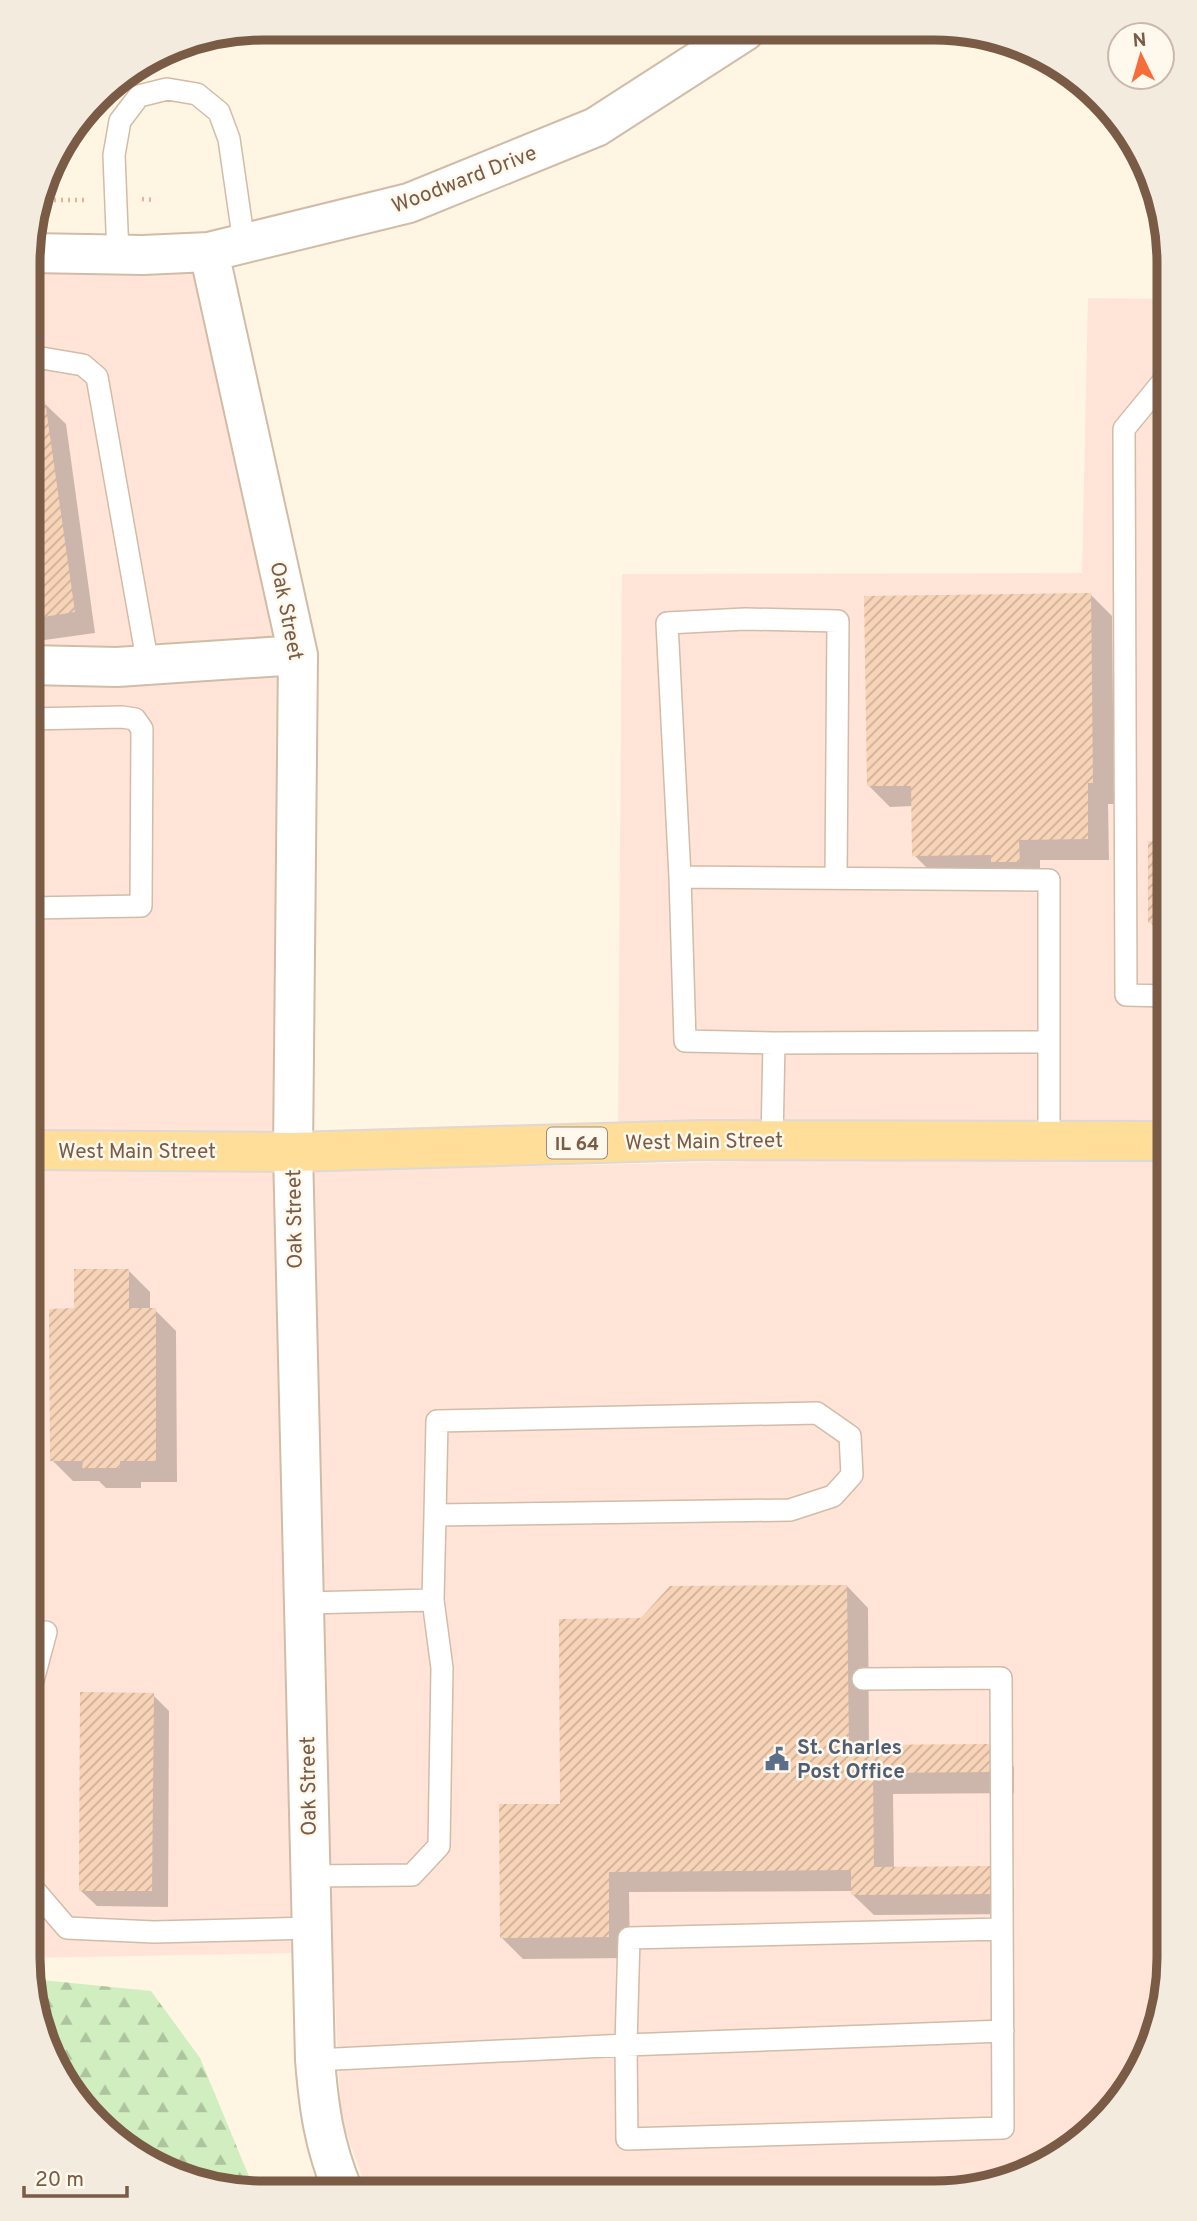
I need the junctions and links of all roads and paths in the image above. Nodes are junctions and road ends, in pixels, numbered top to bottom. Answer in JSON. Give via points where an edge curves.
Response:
{"nodes":[{"id":1,"x":731,"y":40,"type":"edge"},
{"id":2,"x":227,"y":248,"type":"junction"},
{"id":3,"x":41,"y":253,"type":"edge"},
{"id":4,"x":118,"y":255,"type":"junction"},
{"id":5,"x":40,"y":358,"type":"edge"},
{"id":6,"x":1157,"y":389,"type":"edge"},
{"id":7,"x":298,"y":656,"type":"junction"},
{"id":8,"x":40,"y":665,"type":"edge"},
{"id":9,"x":148,"y":665,"type":"junction"},
{"id":10,"x":40,"y":719,"type":"edge"},
{"id":11,"x":680,"y":877,"type":"junction"},
{"id":12,"x":836,"y":878,"type":"junction"},
{"id":13,"x":40,"y":908,"type":"edge"},
{"id":14,"x":1157,"y":996,"type":"edge"},
{"id":15,"x":1049,"y":1042,"type":"junction"},
{"id":16,"x":774,"y":1043,"type":"junction"},
{"id":17,"x":772,"y":1140,"type":"junction"},
{"id":18,"x":1049,"y":1141,"type":"junction"},
{"id":19,"x":1156,"y":1141,"type":"edge"},
{"id":20,"x":40,"y":1150,"type":"edge"},
{"id":21,"x":293,"y":1152,"type":"junction"},
{"id":22,"x":435,"y":1515,"type":"junction"},
{"id":23,"x":433,"y":1600,"type":"junction"},
{"id":24,"x":304,"y":1603,"type":"junction"},
{"id":25,"x":46,"y":1632,"type":"dead end"},
{"id":26,"x":40,"y":1654,"type":"edge"},
{"id":27,"x":863,"y":1679,"type":"dead end"},
{"id":28,"x":310,"y":1876,"type":"junction"},
{"id":29,"x":40,"y":1896,"type":"edge"},
{"id":30,"x":311,"y":1928,"type":"junction"},
{"id":31,"x":1002,"y":1929,"type":"junction"},
{"id":32,"x":1003,"y":2031,"type":"junction"},
{"id":33,"x":626,"y":2045,"type":"junction"},
{"id":34,"x":315,"y":2060,"type":"junction"},
{"id":35,"x":339,"y":2181,"type":"edge"}],
"edges":[{"from":1,"to":2,"type":"street","name":"Woodward Drive","via":[[596,127],[409,203]]},
{"from":2,"to":4,"type":"street","name":"Woodward Drive"},
{"from":2,"to":4,"type":"lane","via":[[229,139],[219,112],[197,94],[167,89],[139,96],[120,121],[114,155]]},
{"from":2,"to":7,"type":"street","name":"Oak Street"},
{"from":3,"to":4,"type":"street","name":"Woodward Drive"},
{"from":5,"to":9,"type":"lane","via":[[83,365],[97,377]]},
{"from":6,"to":14,"type":"lane","via":[[1124,429],[1126,995]]},
{"from":7,"to":9,"type":"street"},
{"from":7,"to":21,"type":"street","name":"Oak Street"},
{"from":8,"to":9,"type":"street"},
{"from":10,"to":13,"type":"lane","via":[[122,717],[135,719],[142,729],[141,906]]},
{"from":11,"to":12,"type":"lane"},
{"from":11,"to":12,"type":"lane","via":[[667,623],[745,619],[838,621]]},
{"from":11,"to":16,"type":"lane","via":[[685,1041]]},
{"from":12,"to":15,"type":"lane","via":[[1049,880]]},
{"from":15,"to":16,"type":"lane"},
{"from":15,"to":18,"type":"lane"},
{"from":16,"to":17,"type":"lane"},
{"from":17,"to":18,"type":"main road","name":"West Main Street","number":"IL 64"},
{"from":17,"to":21,"type":"main road","name":"West Main Street","number":"IL 64"},
{"from":18,"to":19,"type":"main road","name":"West Main Street","number":"IL 64"},
{"from":20,"to":21,"type":"main road","name":"West Main Street","number":"IL 64"},
{"from":21,"to":24,"type":"street","name":"Oak Street"},
{"from":22,"to":22,"type":"lane","via":[[790,1510],[833,1496],[852,1475],[850,1436],[817,1413],[437,1421]]},
{"from":22,"to":23,"type":"lane"},
{"from":23,"to":24,"type":"lane"},
{"from":23,"to":28,"type":"lane","via":[[442,1668],[439,1846],[412,1875]]},
{"from":24,"to":28,"type":"street","name":"Oak Street"},
{"from":25,"to":26,"type":"lane"},
{"from":27,"to":31,"type":"lane","via":[[1001,1678]]},
{"from":28,"to":30,"type":"street","name":"Oak Street"},
{"from":29,"to":30,"type":"lane","via":[[67,1928],[154,1932]]},
{"from":30,"to":34,"type":"street","name":"Oak Street"},
{"from":31,"to":32,"type":"lane"},
{"from":31,"to":33,"type":"lane","via":[[629,1938]]},
{"from":32,"to":33,"type":"lane"},
{"from":32,"to":33,"type":"lane","via":[[1003,2128],[627,2139]]},
{"from":33,"to":34,"type":"lane"},
{"from":34,"to":35,"type":"street","name":"Oak Street","via":[[321,2121]]}]}
